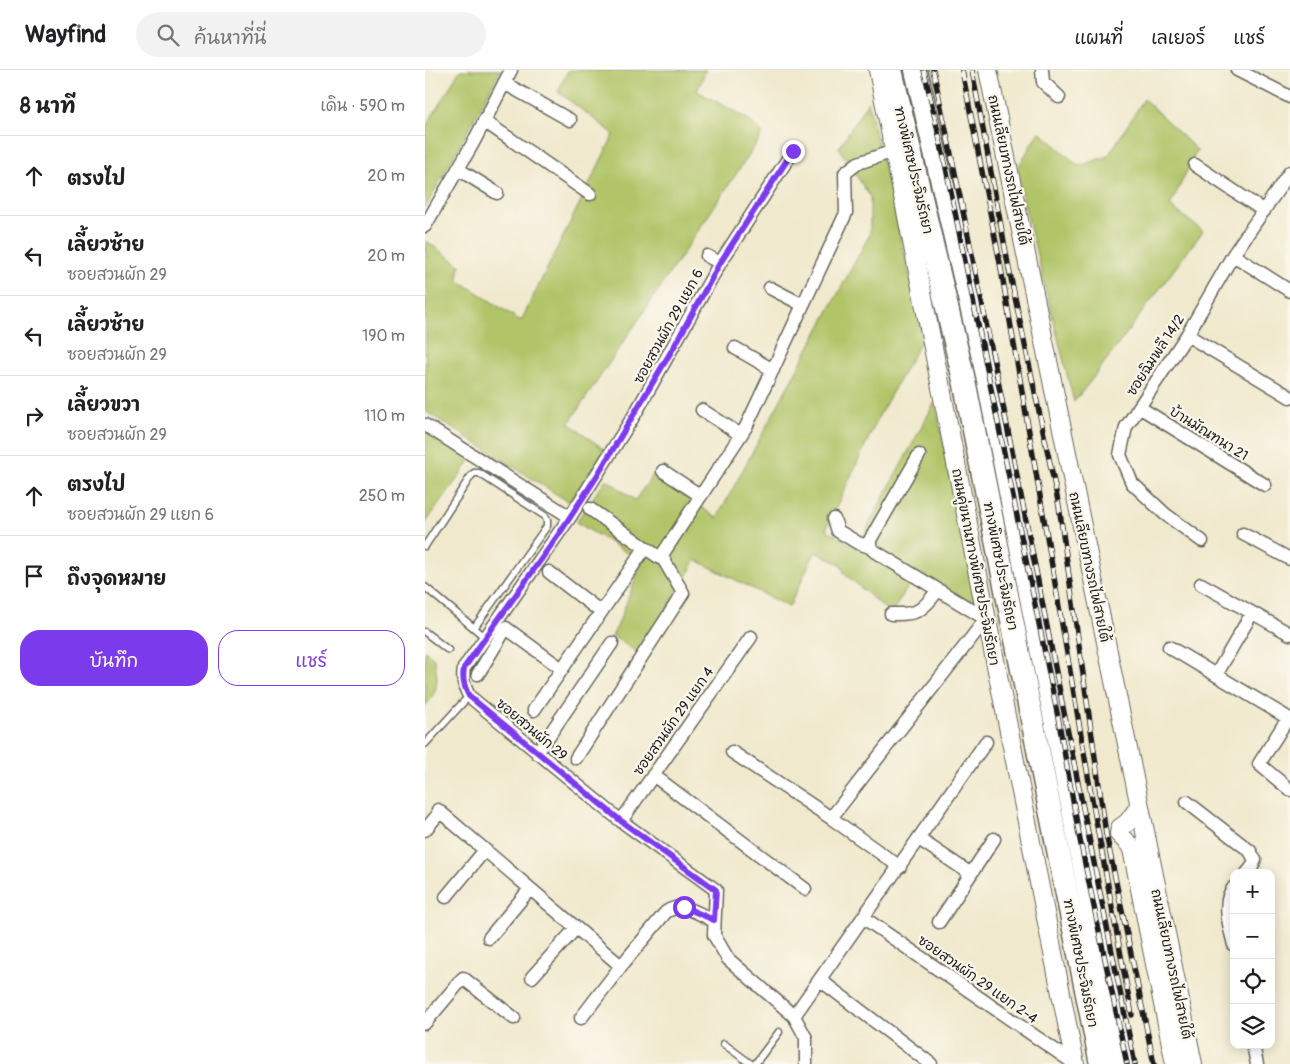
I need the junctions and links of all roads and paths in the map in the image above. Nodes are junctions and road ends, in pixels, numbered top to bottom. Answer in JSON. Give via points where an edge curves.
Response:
{"nodes":[{"id":1,"x":511,"y":70,"type":"edge"},
{"id":2,"x":878,"y":70,"type":"edge"},
{"id":3,"x":891,"y":70,"type":"edge"},
{"id":4,"x":916,"y":70,"type":"edge"},
{"id":5,"x":988,"y":70,"type":"edge"},
{"id":6,"x":1042,"y":70,"type":"edge"},
{"id":7,"x":1237,"y":70,"type":"edge"},
{"id":8,"x":504,"y":83,"type":"junction"},
{"id":9,"x":1059,"y":97,"type":"dead end"},
{"id":10,"x":1290,"y":97,"type":"edge"},
{"id":11,"x":570,"y":120,"type":"dead end"},
{"id":12,"x":483,"y":121,"type":"junction"},
{"id":13,"x":793,"y":151,"type":"dead end"},
{"id":14,"x":894,"y":151,"type":"junction"},
{"id":15,"x":1195,"y":165,"type":"dead end"},
{"id":16,"x":458,"y":169,"type":"junction"},
{"id":17,"x":1290,"y":172,"type":"edge"},
{"id":18,"x":1285,"y":189,"type":"edge"},
{"id":19,"x":497,"y":194,"type":"dead end"},
{"id":20,"x":590,"y":194,"type":"dead end"},
{"id":21,"x":1264,"y":212,"type":"junction"},
{"id":22,"x":425,"y":226,"type":"edge"},
{"id":23,"x":1233,"y":255,"type":"junction"},
{"id":24,"x":707,"y":256,"type":"dead end"},
{"id":25,"x":720,"y":263,"type":"junction"},
{"id":26,"x":769,"y":288,"type":"dead end"},
{"id":27,"x":1290,"y":291,"type":"edge"},
{"id":28,"x":803,"y":305,"type":"junction"},
{"id":29,"x":1187,"y":335,"type":"junction"},
{"id":30,"x":735,"y":348,"type":"dead end"},
{"id":31,"x":773,"y":370,"type":"junction"},
{"id":32,"x":1290,"y":397,"type":"edge"},
{"id":33,"x":1139,"y":408,"type":"junction"},
{"id":34,"x":701,"y":410,"type":"dead end"},
{"id":35,"x":425,"y":424,"type":"edge"},
{"id":36,"x":741,"y":435,"type":"junction"},
{"id":37,"x":919,"y":455,"type":"dead end"},
{"id":38,"x":663,"y":471,"type":"dead end"},
{"id":39,"x":1265,"y":485,"type":"dead end"},
{"id":40,"x":701,"y":496,"type":"junction"},
{"id":41,"x":590,"y":509,"type":"dead end"},
{"id":42,"x":570,"y":517,"type":"junction"},
{"id":43,"x":835,"y":519,"type":"dead end"},
{"id":44,"x":1243,"y":534,"type":"dead end"},
{"id":45,"x":1202,"y":541,"type":"dead end"},
{"id":46,"x":425,"y":546,"type":"edge"},
{"id":47,"x":870,"y":547,"type":"junction"},
{"id":48,"x":645,"y":548,"type":"junction"},
{"id":49,"x":661,"y":556,"type":"junction"},
{"id":50,"x":1290,"y":559,"type":"edge"},
{"id":51,"x":549,"y":572,"type":"dead end"},
{"id":52,"x":1201,"y":584,"type":"dead end"},
{"id":53,"x":425,"y":586,"type":"edge"},
{"id":54,"x":938,"y":590,"type":"junction"},
{"id":55,"x":601,"y":612,"type":"junction"},
{"id":56,"x":1252,"y":612,"type":"junction"},
{"id":57,"x":891,"y":614,"type":"dead end"},
{"id":58,"x":986,"y":619,"type":"junction"},
{"id":59,"x":474,"y":628,"type":"junction"},
{"id":60,"x":425,"y":632,"type":"edge"},
{"id":61,"x":1290,"y":634,"type":"edge"},
{"id":62,"x":751,"y":637,"type":"dead end"},
{"id":63,"x":486,"y":638,"type":"junction"},
{"id":64,"x":612,"y":643,"type":"dead end"},
{"id":65,"x":1169,"y":647,"type":"dead end"},
{"id":66,"x":448,"y":650,"type":"dead end"},
{"id":67,"x":562,"y":669,"type":"junction"},
{"id":68,"x":478,"y":674,"type":"dead end"},
{"id":69,"x":1216,"y":675,"type":"junction"},
{"id":70,"x":469,"y":696,"type":"junction"},
{"id":71,"x":534,"y":710,"type":"dead end"},
{"id":72,"x":986,"y":742,"type":"dead end"},
{"id":73,"x":425,"y":744,"type":"edge"},
{"id":74,"x":732,"y":752,"type":"dead end"},
{"id":75,"x":537,"y":753,"type":"junction"},
{"id":76,"x":576,"y":758,"type":"dead end"},
{"id":77,"x":653,"y":775,"type":"junction"},
{"id":78,"x":1290,"y":790,"type":"edge"},
{"id":79,"x":1187,"y":802,"type":"dead end"},
{"id":80,"x":1139,"y":807,"type":"junction"},
{"id":81,"x":831,"y":818,"type":"junction"},
{"id":82,"x":621,"y":821,"type":"junction"},
{"id":83,"x":1028,"y":825,"type":"junction"},
{"id":84,"x":425,"y":830,"type":"edge"},
{"id":85,"x":919,"y":839,"type":"junction"},
{"id":86,"x":994,"y":839,"type":"dead end"},
{"id":87,"x":485,"y":850,"type":"junction"},
{"id":88,"x":900,"y":867,"type":"junction"},
{"id":89,"x":1250,"y":869,"type":"edge"},
{"id":90,"x":971,"y":874,"type":"junction"},
{"id":91,"x":530,"y":889,"type":"junction"},
{"id":92,"x":805,"y":889,"type":"dead end"},
{"id":93,"x":1230,"y":895,"type":"edge"},
{"id":94,"x":445,"y":897,"type":"dead end"},
{"id":95,"x":864,"y":918,"type":"junction"},
{"id":96,"x":714,"y":920,"type":"junction"},
{"id":97,"x":939,"y":922,"type":"dead end"},
{"id":98,"x":1230,"y":924,"type":"edge"},
{"id":99,"x":576,"y":928,"type":"junction"},
{"id":100,"x":489,"y":938,"type":"dead end"},
{"id":101,"x":621,"y":966,"type":"junction"},
{"id":102,"x":532,"y":977,"type":"dead end"},
{"id":103,"x":820,"y":980,"type":"junction"},
{"id":104,"x":794,"y":1016,"type":"junction"},
{"id":105,"x":514,"y":1018,"type":"dead end"},
{"id":106,"x":581,"y":1018,"type":"dead end"},
{"id":107,"x":425,"y":1023,"type":"edge"},
{"id":108,"x":779,"y":1032,"type":"dead end"},
{"id":109,"x":724,"y":1044,"type":"dead end"},
{"id":110,"x":1254,"y":1049,"type":"edge"},
{"id":111,"x":751,"y":1064,"type":"edge"},
{"id":112,"x":755,"y":1064,"type":"edge"},
{"id":113,"x":806,"y":1064,"type":"edge"},
{"id":114,"x":931,"y":1064,"type":"edge"},
{"id":115,"x":1075,"y":1064,"type":"edge"},
{"id":116,"x":1091,"y":1064,"type":"edge"},
{"id":117,"x":1101,"y":1064,"type":"edge"},
{"id":118,"x":1123,"y":1064,"type":"edge"},
{"id":119,"x":1175,"y":1064,"type":"edge"},
{"id":120,"x":1193,"y":1064,"type":"edge"},
{"id":121,"x":1257,"y":1064,"type":"edge"}],
"edges":[{"from":1,"to":8,"type":"street"},
{"from":2,"to":14,"type":"main road","name":"ถนนคู่ขนานทางพิเศษประจิมรัถยา"},
{"from":3,"to":117,"type":"highway","name":"ทางพิเศษประจิมรัถยา","via":[[964,380]]},
{"from":4,"to":118,"type":"highway","name":"ทางพิเศษประจิมรัถยา","via":[[987,375]]},
{"from":5,"to":80,"type":"main road","name":"ถนนเลียบทางรถไฟสายใต้"},
{"from":6,"to":9,"type":"street","via":[[1043,82]]},
{"from":7,"to":10,"type":"street"},
{"from":8,"to":11,"type":"street"},
{"from":8,"to":12,"type":"street"},
{"from":12,"to":16,"type":"street"},
{"from":12,"to":20,"type":"street"},
{"from":13,"to":25,"type":"street","name":"ซอยสวนผัก 29 แยก 6"},
{"from":14,"to":28,"type":"street","via":[[858,163],[845,173],[847,213]]},
{"from":14,"to":58,"type":"main road","name":"ถนนคู่ขนานทางพิเศษประจิมรัถยา"},
{"from":15,"to":21,"type":"street"},
{"from":16,"to":19,"type":"street"},
{"from":16,"to":22,"type":"street"},
{"from":17,"to":18,"type":"street","name":"ซอยฉิมพลี 14/2"},
{"from":18,"to":21,"type":"street","name":"ซอยฉิมพลี 14/2"},
{"from":21,"to":23,"type":"street","name":"ซอยฉิมพลี 14/2"},
{"from":23,"to":27,"type":"street"},
{"from":23,"to":29,"type":"street","name":"ซอยฉิมพลี 14/2"},
{"from":24,"to":25,"type":"street"},
{"from":25,"to":42,"type":"street","name":"ซอยสวนผัก 29 แยก 6","via":[[635,414]]},
{"from":26,"to":28,"type":"street"},
{"from":28,"to":31,"type":"street"},
{"from":29,"to":32,"type":"street"},
{"from":29,"to":33,"type":"street","name":"ซอยฉิมพลี 14/2"},
{"from":30,"to":31,"type":"street"},
{"from":31,"to":36,"type":"street"},
{"from":33,"to":39,"type":"street","name":"บ้านมัณฑนา 21"},
{"from":33,"to":45,"type":"street","name":"ซอยฉิมพลี 14/2","via":[[1126,427],[1120,455],[1132,483],[1165,514]]},
{"from":34,"to":36,"type":"street"},
{"from":35,"to":42,"type":"street"},
{"from":36,"to":40,"type":"street"},
{"from":37,"to":47,"type":"street","via":[[870,540]]},
{"from":38,"to":40,"type":"street"},
{"from":40,"to":49,"type":"street"},
{"from":41,"to":48,"type":"street"},
{"from":42,"to":63,"type":"street"},
{"from":43,"to":47,"type":"street","via":[[838,531]]},
{"from":44,"to":50,"type":"street"},
{"from":46,"to":59,"type":"lane","via":[[475,472],[545,516],[547,526]]},
{"from":47,"to":54,"type":"street"},
{"from":48,"to":49,"type":"street"},
{"from":48,"to":55,"type":"street"},
{"from":49,"to":76,"type":"street","via":[[683,593]]},
{"from":51,"to":55,"type":"street"},
{"from":52,"to":56,"type":"street"},
{"from":53,"to":59,"type":"lane"},
{"from":54,"to":57,"type":"street","via":[[915,613]]},
{"from":54,"to":58,"type":"street"},
{"from":55,"to":67,"type":"street"},
{"from":56,"to":61,"type":"street"},
{"from":56,"to":69,"type":"street"},
{"from":58,"to":81,"type":"street"},
{"from":58,"to":83,"type":"main road","name":"ถนนคู่ขนานทางพิเศษประจิมรัถยา"},
{"from":59,"to":63,"type":"lane"},
{"from":60,"to":66,"type":"lane"},
{"from":62,"to":77,"type":"street","name":"ซอยสวนผัก 29 แยก 4"},
{"from":63,"to":70,"type":"street","via":[[464,668],[462,676]]},
{"from":64,"to":75,"type":"street"},
{"from":65,"to":69,"type":"street"},
{"from":67,"to":68,"type":"street","via":[[506,628]]},
{"from":67,"to":71,"type":"street"},
{"from":69,"to":78,"type":"street","via":[[1288,718],[1259,764]]},
{"from":70,"to":73,"type":"lane"},
{"from":70,"to":75,"type":"street","name":"ซอยสวนผัก 29"},
{"from":72,"to":85,"type":"street"},
{"from":74,"to":81,"type":"street"},
{"from":75,"to":82,"type":"street","name":"ซอยสวนผัก 29"},
{"from":77,"to":82,"type":"street","name":"ซอยสวนผัก 29 แยก 4"},
{"from":77,"to":92,"type":"street"},
{"from":79,"to":89,"type":"street","via":[[1250,851],[1255,860]]},
{"from":80,"to":119,"type":"main road","via":[[1118,831],[1132,849]]},
{"from":80,"to":120,"type":"main road","name":"ถนนเลียบทางรถไฟสายใต้"},
{"from":81,"to":88,"type":"street"},
{"from":82,"to":96,"type":"street","name":"ซอยสวนผัก 29","via":[[716,890]]},
{"from":83,"to":115,"type":"main road","name":"ถนนคู่ขนานทางพิเศษประจิมรัถยา"},
{"from":83,"to":116,"type":"main road","via":[[1038,834],[1053,838],[1057,844],[1051,862]]},
{"from":84,"to":87,"type":"street","via":[[439,811]]},
{"from":85,"to":88,"type":"street"},
{"from":85,"to":90,"type":"street"},
{"from":86,"to":90,"type":"street"},
{"from":87,"to":91,"type":"street"},
{"from":87,"to":94,"type":"street"},
{"from":88,"to":95,"type":"street"},
{"from":90,"to":97,"type":"street"},
{"from":91,"to":99,"type":"street"},
{"from":91,"to":100,"type":"street"},
{"from":93,"to":98,"type":"street","via":[[1227,908]]},
{"from":95,"to":103,"type":"street"},
{"from":95,"to":115,"type":"street","name":"ซอยสวนผัก 29 แยก 2-4"},
{"from":96,"to":101,"type":"street","via":[[684,907],[673,907]]},
{"from":96,"to":104,"type":"street","name":"ซอยสวนผัก 29","via":[[714,935],[728,959]]},
{"from":99,"to":101,"type":"street"},
{"from":99,"to":102,"type":"street"},
{"from":101,"to":106,"type":"street"},
{"from":103,"to":104,"type":"street"},
{"from":103,"to":114,"type":"street"},
{"from":104,"to":113,"type":"street","name":"ซอยสวนผัก 29","via":[[806,1038]]},
{"from":105,"to":107,"type":"street","via":[[463,978]]},
{"from":108,"to":112,"type":"lane"},
{"from":109,"to":111,"type":"lane"},
{"from":110,"to":121,"type":"street"}]}
